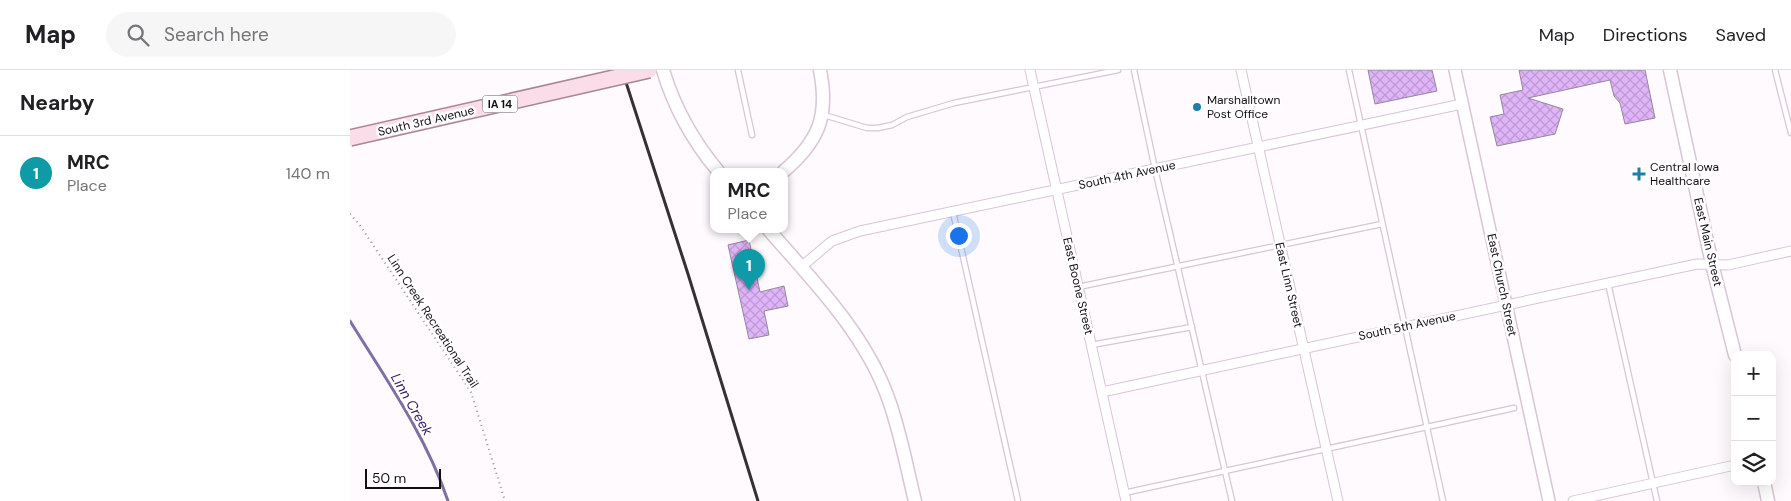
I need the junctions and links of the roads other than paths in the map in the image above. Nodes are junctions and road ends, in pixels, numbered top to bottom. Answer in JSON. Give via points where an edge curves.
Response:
{"nodes":[{"id":1,"x":649,"y":70,"type":"edge"},
{"id":2,"x":663,"y":70,"type":"edge"},
{"id":3,"x":738,"y":70,"type":"edge"},
{"id":4,"x":820,"y":70,"type":"edge"},
{"id":5,"x":1030,"y":70,"type":"edge"},
{"id":6,"x":1118,"y":70,"type":"edge"},
{"id":7,"x":1134,"y":70,"type":"edge"},
{"id":8,"x":1241,"y":70,"type":"edge"},
{"id":9,"x":1349,"y":70,"type":"edge"},
{"id":10,"x":1455,"y":70,"type":"edge"},
{"id":11,"x":1670,"y":70,"type":"edge"},
{"id":12,"x":1776,"y":70,"type":"edge"},
{"id":13,"x":1034,"y":88,"type":"junction"},
{"id":14,"x":1462,"y":104,"type":"junction"},
{"id":15,"x":822,"y":114,"type":"junction"},
{"id":16,"x":1361,"y":126,"type":"junction"},
{"id":17,"x":1791,"y":133,"type":"edge"},
{"id":18,"x":752,"y":135,"type":"dead end"},
{"id":19,"x":350,"y":138,"type":"edge"},
{"id":20,"x":1258,"y":147,"type":"junction"},
{"id":21,"x":716,"y":168,"type":"edge"},
{"id":22,"x":787,"y":168,"type":"edge"},
{"id":23,"x":1156,"y":169,"type":"junction"},
{"id":24,"x":1057,"y":190,"type":"junction"},
{"id":25,"x":953,"y":212,"type":"junction"},
{"id":26,"x":1382,"y":224,"type":"junction"},
{"id":27,"x":772,"y":233,"type":"edge"},
{"id":28,"x":1280,"y":246,"type":"junction"},
{"id":29,"x":1791,"y":252,"type":"edge"},
{"id":30,"x":1712,"y":264,"type":"junction"},
{"id":31,"x":801,"y":266,"type":"junction"},
{"id":32,"x":1178,"y":267,"type":"junction"},
{"id":33,"x":1608,"y":284,"type":"junction"},
{"id":34,"x":1078,"y":288,"type":"junction"},
{"id":35,"x":1506,"y":305,"type":"junction"},
{"id":36,"x":1192,"y":327,"type":"junction"},
{"id":37,"x":1405,"y":327,"type":"junction"},
{"id":38,"x":1091,"y":345,"type":"junction"},
{"id":39,"x":1304,"y":348,"type":"junction"},
{"id":40,"x":1734,"y":351,"type":"edge"},
{"id":41,"x":1201,"y":370,"type":"junction"},
{"id":42,"x":1102,"y":392,"type":"junction"},
{"id":43,"x":1514,"y":408,"type":"dead end"},
{"id":44,"x":1427,"y":427,"type":"junction"},
{"id":45,"x":1326,"y":449,"type":"junction"},
{"id":46,"x":1731,"y":466,"type":"edge"},
{"id":47,"x":1225,"y":471,"type":"junction"},
{"id":48,"x":1653,"y":484,"type":"junction"},
{"id":49,"x":1765,"y":486,"type":"edge"},
{"id":50,"x":1125,"y":497,"type":"edge"},
{"id":51,"x":915,"y":501,"type":"edge"},
{"id":52,"x":1018,"y":501,"type":"edge"},
{"id":53,"x":1232,"y":501,"type":"edge"},
{"id":54,"x":1338,"y":501,"type":"edge"},
{"id":55,"x":1443,"y":501,"type":"edge"},
{"id":56,"x":1549,"y":501,"type":"edge"},
{"id":57,"x":1572,"y":501,"type":"edge"},
{"id":58,"x":1657,"y":501,"type":"edge"},
{"id":59,"x":1768,"y":501,"type":"edge"}],
"edges":[{"from":1,"to":19,"type":"main road","name":"South 3rd Avenue","number":"IA 14","bridge":true},
{"from":2,"to":21,"type":"main road","via":[[686,126]]},
{"from":3,"to":18,"type":"lane"},
{"from":4,"to":15,"type":"main road","via":[[824,98]]},
{"from":5,"to":13,"type":"street","name":"East Boone Street"},
{"from":6,"to":13,"type":"lane"},
{"from":7,"to":23,"type":"lane"},
{"from":8,"to":20,"type":"street","name":"East Linn Street"},
{"from":9,"to":16,"type":"lane"},
{"from":10,"to":14,"type":"street","name":"East Church Street"},
{"from":11,"to":30,"type":"main road","name":"East Main Street"},
{"from":12,"to":17,"type":"lane"},
{"from":13,"to":15,"type":"lane","via":[[954,103],[878,128]]},
{"from":13,"to":24,"type":"street","name":"East Boone Street"},
{"from":14,"to":16,"type":"street","name":"South 4th Avenue"},
{"from":14,"to":35,"type":"street","name":"East Church Street"},
{"from":15,"to":22,"type":"main road","via":[[807,149]]},
{"from":16,"to":20,"type":"street","name":"South 4th Avenue"},
{"from":16,"to":26,"type":"lane"},
{"from":20,"to":23,"type":"street","name":"South 4th Avenue"},
{"from":20,"to":28,"type":"street","name":"East Linn Street"},
{"from":23,"to":24,"type":"street","name":"South 4th Avenue"},
{"from":23,"to":32,"type":"lane"},
{"from":24,"to":25,"type":"street","name":"South 4th Avenue"},
{"from":24,"to":34,"type":"street","name":"East Boone Street"},
{"from":25,"to":31,"type":"street","name":"South 4th Avenue","via":[[850,234],[832,241]]},
{"from":25,"to":52,"type":"lane"},
{"from":26,"to":28,"type":"lane"},
{"from":26,"to":37,"type":"lane"},
{"from":27,"to":31,"type":"main road"},
{"from":28,"to":32,"type":"lane"},
{"from":28,"to":39,"type":"street","name":"East Linn Street"},
{"from":29,"to":30,"type":"street","name":"South 5th Avenue","via":[[1728,265]]},
{"from":30,"to":33,"type":"street","name":"South 5th Avenue","via":[[1697,264]]},
{"from":30,"to":40,"type":"main road","name":"East Main Street"},
{"from":31,"to":51,"type":"main road","via":[[852,330],[886,393],[898,426]]},
{"from":32,"to":34,"type":"lane"},
{"from":32,"to":36,"type":"lane"},
{"from":33,"to":35,"type":"street","name":"South 5th Avenue"},
{"from":33,"to":48,"type":"lane"},
{"from":34,"to":38,"type":"street","name":"East Boone Street"},
{"from":35,"to":37,"type":"street","name":"South 5th Avenue"},
{"from":35,"to":56,"type":"street","name":"East Church Street"},
{"from":36,"to":38,"type":"lane"},
{"from":36,"to":41,"type":"lane"},
{"from":37,"to":39,"type":"street","name":"South 5th Avenue"},
{"from":37,"to":44,"type":"lane"},
{"from":38,"to":42,"type":"street","name":"East Boone Street"},
{"from":39,"to":41,"type":"street","name":"South 5th Avenue"},
{"from":39,"to":45,"type":"street","name":"East Linn Street"},
{"from":41,"to":42,"type":"street","name":"South 5th Avenue"},
{"from":41,"to":47,"type":"lane"},
{"from":42,"to":50,"type":"street","name":"East Boone Street"},
{"from":43,"to":44,"type":"lane"},
{"from":44,"to":45,"type":"lane"},
{"from":44,"to":55,"type":"lane"},
{"from":45,"to":47,"type":"lane"},
{"from":45,"to":54,"type":"street","name":"East Linn Street"},
{"from":46,"to":48,"type":"street"},
{"from":47,"to":50,"type":"lane"},
{"from":47,"to":53,"type":"lane"},
{"from":48,"to":57,"type":"street"},
{"from":48,"to":58,"type":"lane"},
{"from":49,"to":59,"type":"main road"}]}
